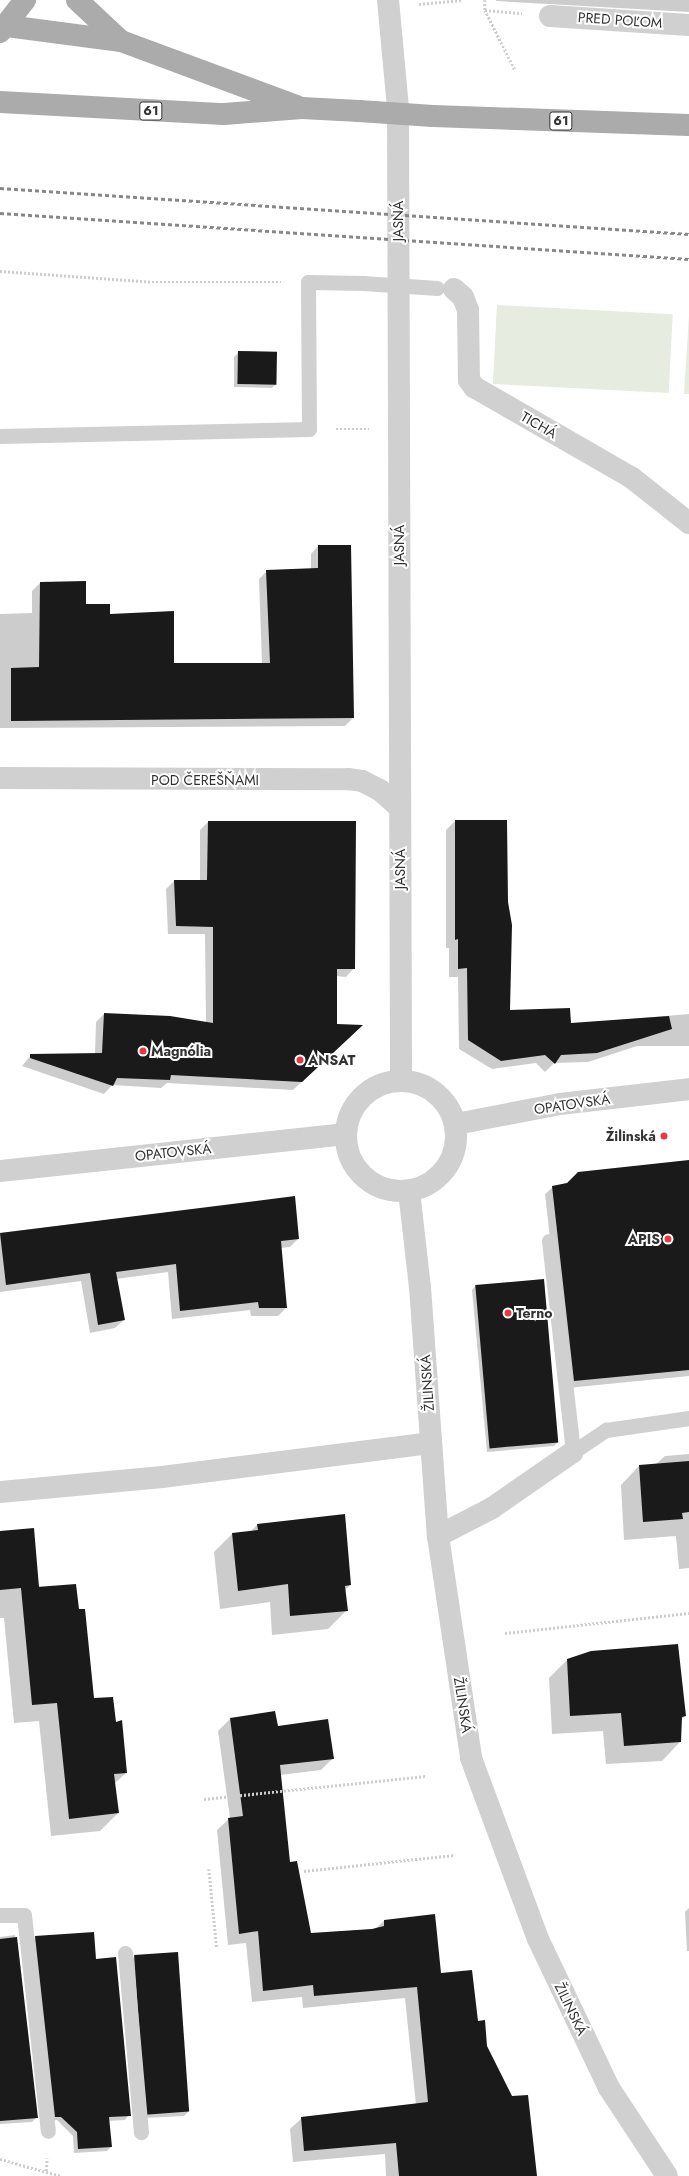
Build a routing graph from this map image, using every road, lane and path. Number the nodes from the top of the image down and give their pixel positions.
1 (25, 0) edge
2 (77, 0) edge
3 (462, 0) edge
4 (484, 0) edge
5 (419, 4) dead end
6 (389, 5) edge
7 (486, 10) junction
8 (550, 16) joint
9 (689, 25) edge
10 (4, 29) edge
11 (121, 41) junction
12 (515, 70) dead end
13 (0, 102) edge
14 (302, 108) junction
15 (689, 125) edge
16 (0, 271) edge
17 (308, 282) junction
18 (445, 289) joint
19 (309, 429) junction
20 (369, 429) dead end
21 (0, 436) edge
22 (689, 523) edge
23 (0, 778) edge
24 (400, 808) junction
25 (401, 1081) junction
26 (689, 1089) edge
27 (456, 1124) junction
28 (346, 1134) junction
29 (0, 1171) edge
30 (409, 1191) junction
31 (549, 1241) dead end
32 (689, 1418) edge
33 (430, 1444) junction
34 (573, 1452) junction
35 (0, 1492) edge
36 (438, 1536) junction
37 (689, 1613) edge
38 (505, 1633) dead end
39 (426, 1776) dead end
40 (204, 1799) dead end
41 (454, 1855) dead end
42 (209, 1869) dead end
43 (304, 1871) dead end
44 (0, 1915) edge
45 (217, 1949) dead end
46 (125, 1953) dead end
47 (48, 2131) dead end
48 (141, 2132) dead end
49 (0, 2159) edge
50 (61, 2176) edge
51 (667, 2176) edge

1 - 10 main road, 61
2 - 11 main road, 61
3 - 5 path
4 - 7 path
6 - 24 street, JASNÁ
7 - 8 path
7 - 12 path
8 - 9 street, PRED POĽOM
10 - 11 main road, 61
11 - 14 main road, 61
13 - 14 main road, 61
14 - 15 main road, 61, bridge
16 - 17 path
17 - 18 lane, bridge
17 - 19 lane
18 - 22 street, TICHÁ
19 - 20 path
19 - 21 lane
23 - 24 street, POD ČEREŠŇAMI
24 - 25 street, JASNÁ
25 - 27 street
25 - 28 street
26 - 27 street, OPATOVSKÁ
27 - 30 street
28 - 29 street, OPATOVSKÁ
28 - 30 street
30 - 33 street, ŽILINSKÁ
31 - 34 lane
32 - 34 lane
33 - 35 street
33 - 36 street, ŽILINSKÁ
34 - 36 street
36 - 51 street, ŽILINSKÁ
37 - 38 path
39 - 40 path
41 - 43 path
42 - 45 path
44 - 47 lane
46 - 48 lane
49 - 50 path

